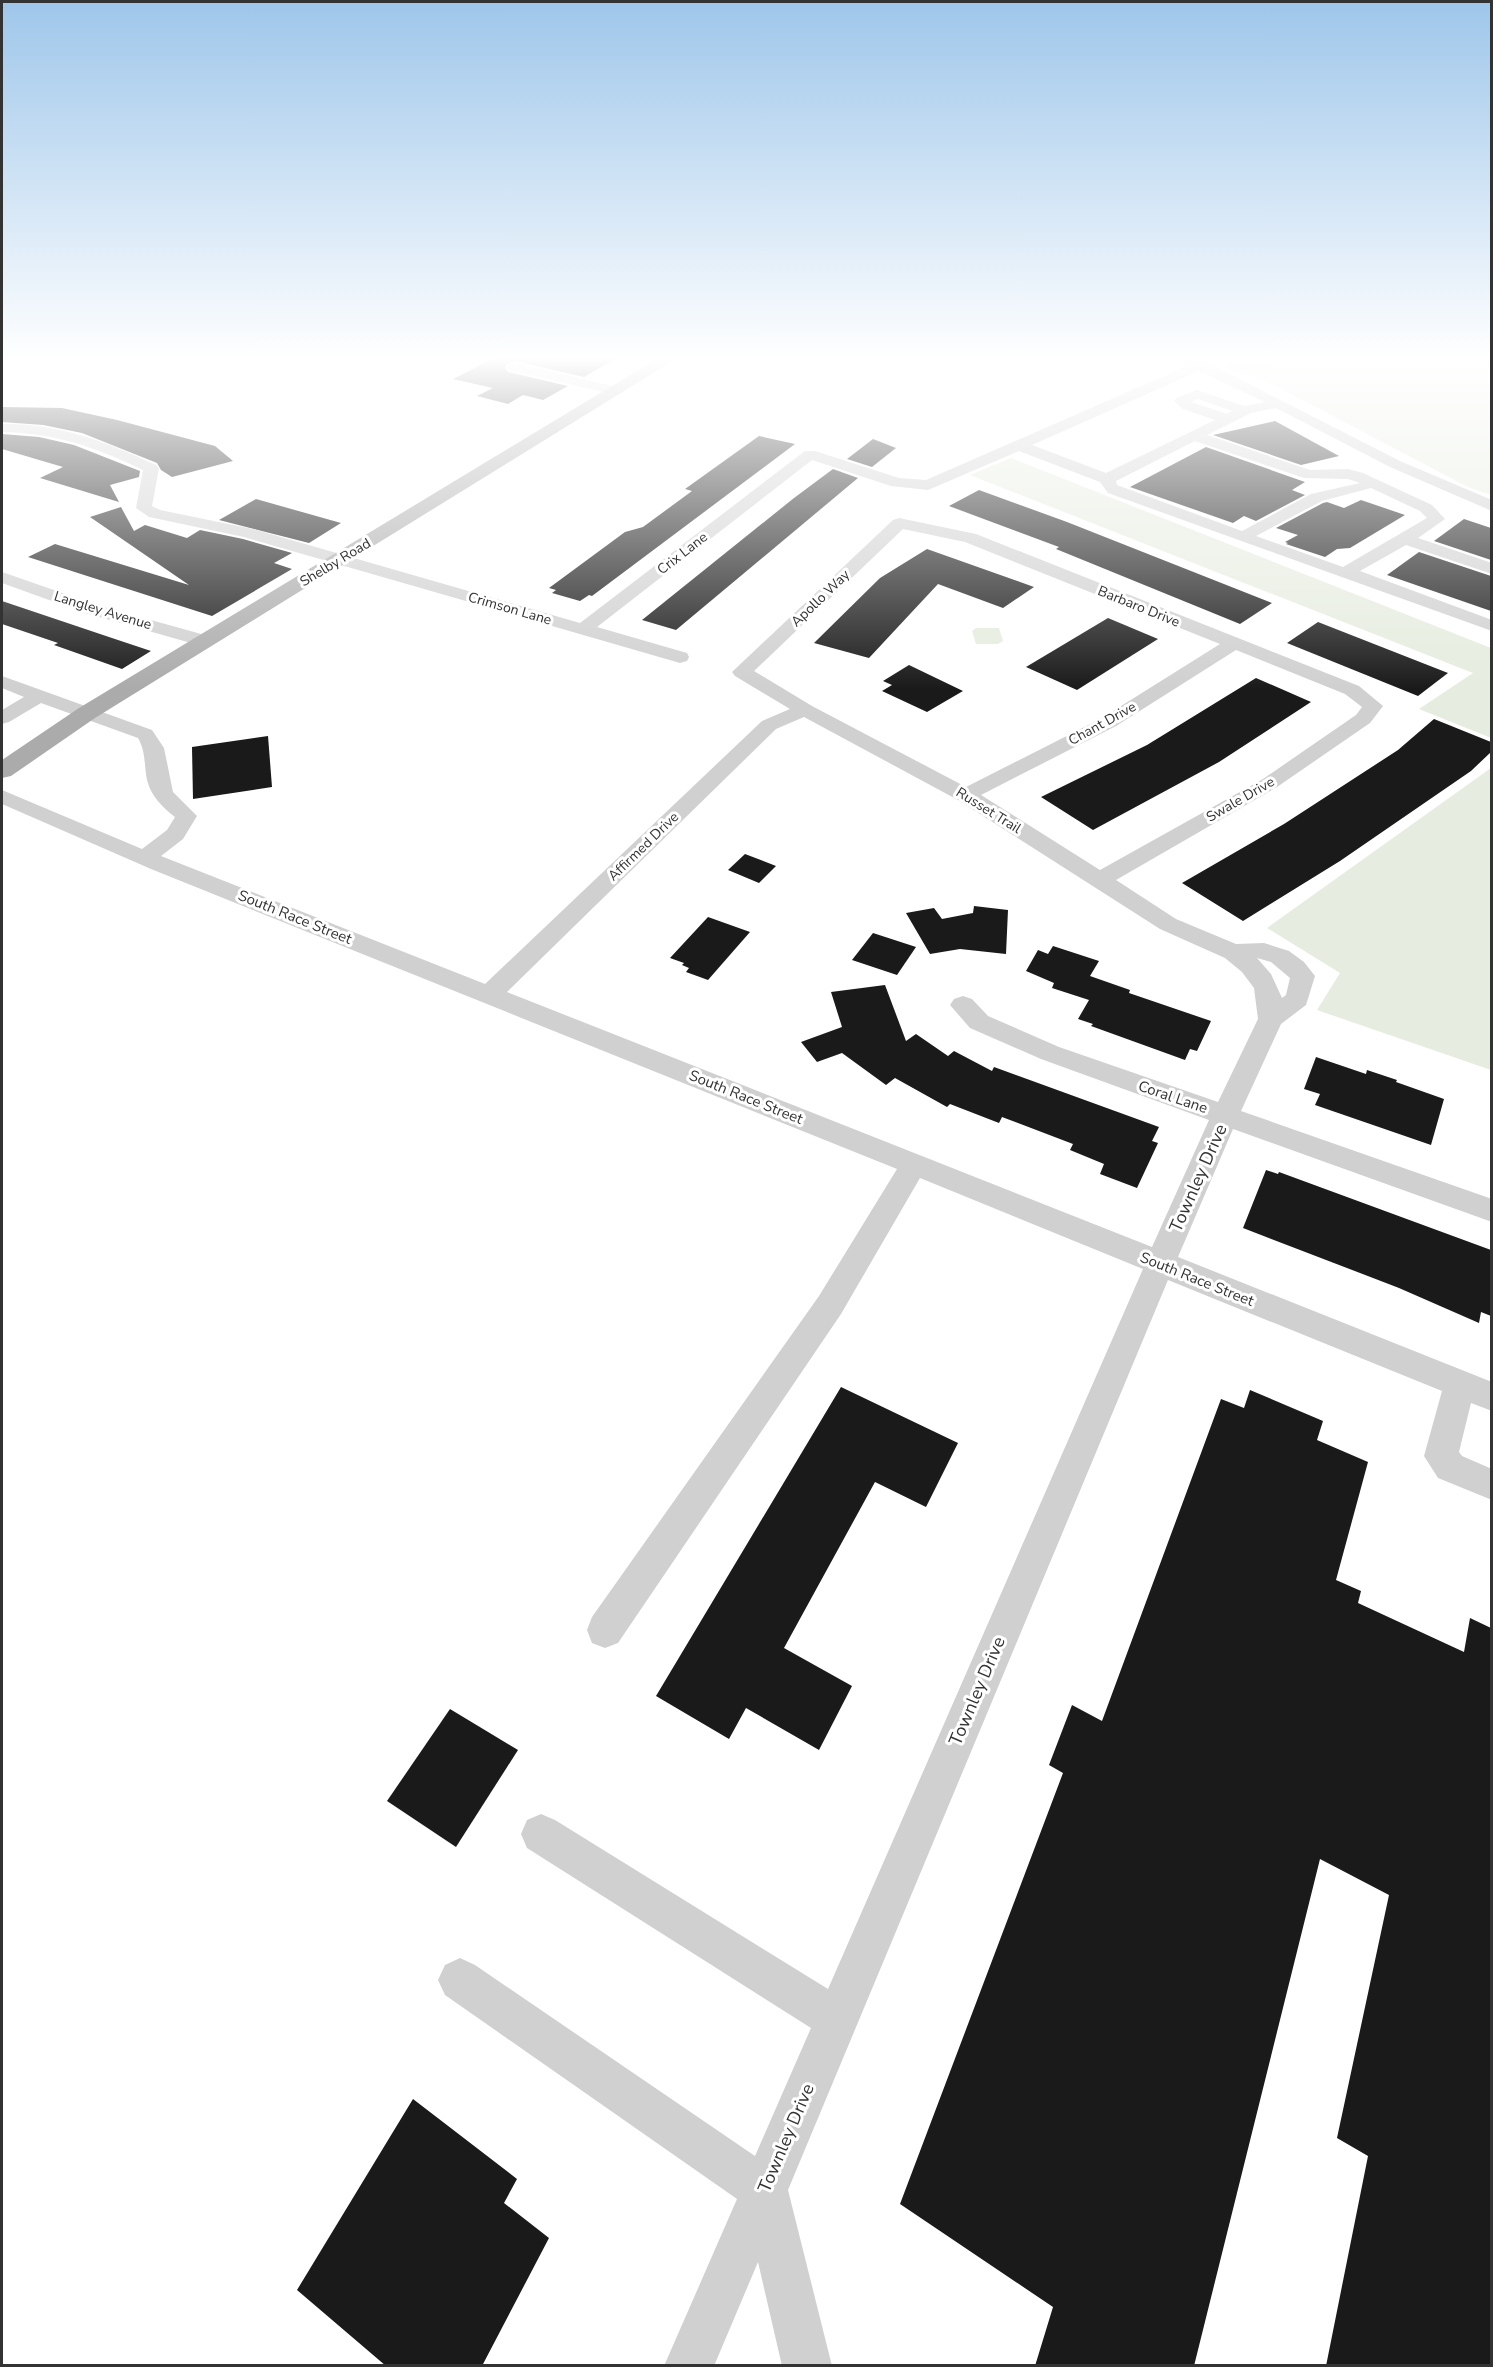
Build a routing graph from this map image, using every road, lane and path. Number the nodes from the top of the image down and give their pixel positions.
1 (150, 467) edge
2 (491, 467) edge
3 (793, 467) edge
4 (850, 467) edge
5 (966, 467) edge
6 (1080, 467) edge
7 (1129, 467) edge
8 (1286, 467) edge
9 (1403, 467) edge
10 (1107, 479) junction
11 (1375, 484) junction
12 (1491, 506) edge
13 (899, 523) joint
14 (1243, 537) junction
15 (1405, 539) junction
16 (340, 559) junction
17 (1491, 569) edge
18 (1346, 572) junction
19 (2, 577) edge
20 (1491, 626) edge
21 (583, 629) junction
22 (205, 641) junction
23 (1233, 644) junction
24 (680, 657) dead end
25 (742, 672) joint
26 (2, 682) edge
27 (39, 696) junction
28 (1374, 706) joint
29 (805, 710) junction
30 (87, 713) junction
31 (2, 718) edge
32 (2, 771) edge
33 (966, 795) junction
34 (2, 796) edge
35 (145, 857) junction
36 (1099, 880) junction
37 (1234, 952) junction
38 (489, 995) junction
39 (963, 1005) dead end
40 (1271, 1019) junction
41 (1225, 1115) junction
42 (914, 1164) junction
43 (1491, 1211) edge
44 (1160, 1264) junction
45 (1460, 1385) junction
46 (1491, 1397) edge
47 (1491, 1485) edge
48 (605, 1630) dead end
49 (541, 1834) dead end
50 (460, 1980) dead end
51 (837, 2019) junction
52 (764, 2190) junction
53 (688, 2366) edge
54 (807, 2366) edge

1 - 16 street, Crimson Lane
2 - 16 main road, Shelby Road
3 - 21 street, Crix Lane
4 - 5 street, Crix Lane
6 - 10 street
7 - 10 street
8 - 11 street
9 - 12 street
10 - 14 street
11 - 14 street
11 - 15 street
13 - 23 street, Barbaro Drive
13 - 25 street, Apollo Way
14 - 18 street
15 - 17 street
15 - 18 street
16 - 21 street, Crimson Lane
16 - 22 main road, Shelby Road
18 - 20 street
19 - 22 street, Langley Avenue
21 - 24 street, Crimson Lane
22 - 30 main road, Shelby Road
23 - 28 street, Barbaro Drive
23 - 33 street, Chant Drive
25 - 29 street, Russet Trail
26 - 27 street
27 - 30 street
27 - 31 street
28 - 36 street, Swale Drive
29 - 33 street, Russet Trail
29 - 38 street, Affirmed Drive
30 - 32 main road, Shelby Road
30 - 35 street
33 - 36 street, Russet Trail
34 - 35 street, South Race Street
35 - 38 street, South Race Street
36 - 37 street, Russet Trail
37 - 40 street
37 - 40 street, Townley Drive
38 - 42 street, South Race Street
39 - 41 street, Coral Lane
40 - 41 street, Townley Drive
41 - 43 street, Coral Lane
41 - 44 street, Townley Drive
42 - 44 street, South Race Street
42 - 48 street
44 - 45 street, South Race Street
44 - 51 street, Townley Drive
45 - 46 street, South Race Street
45 - 47 street
49 - 51 street
50 - 52 street
51 - 52 street, Townley Drive
52 - 53 street, Townley Drive
52 - 54 street

